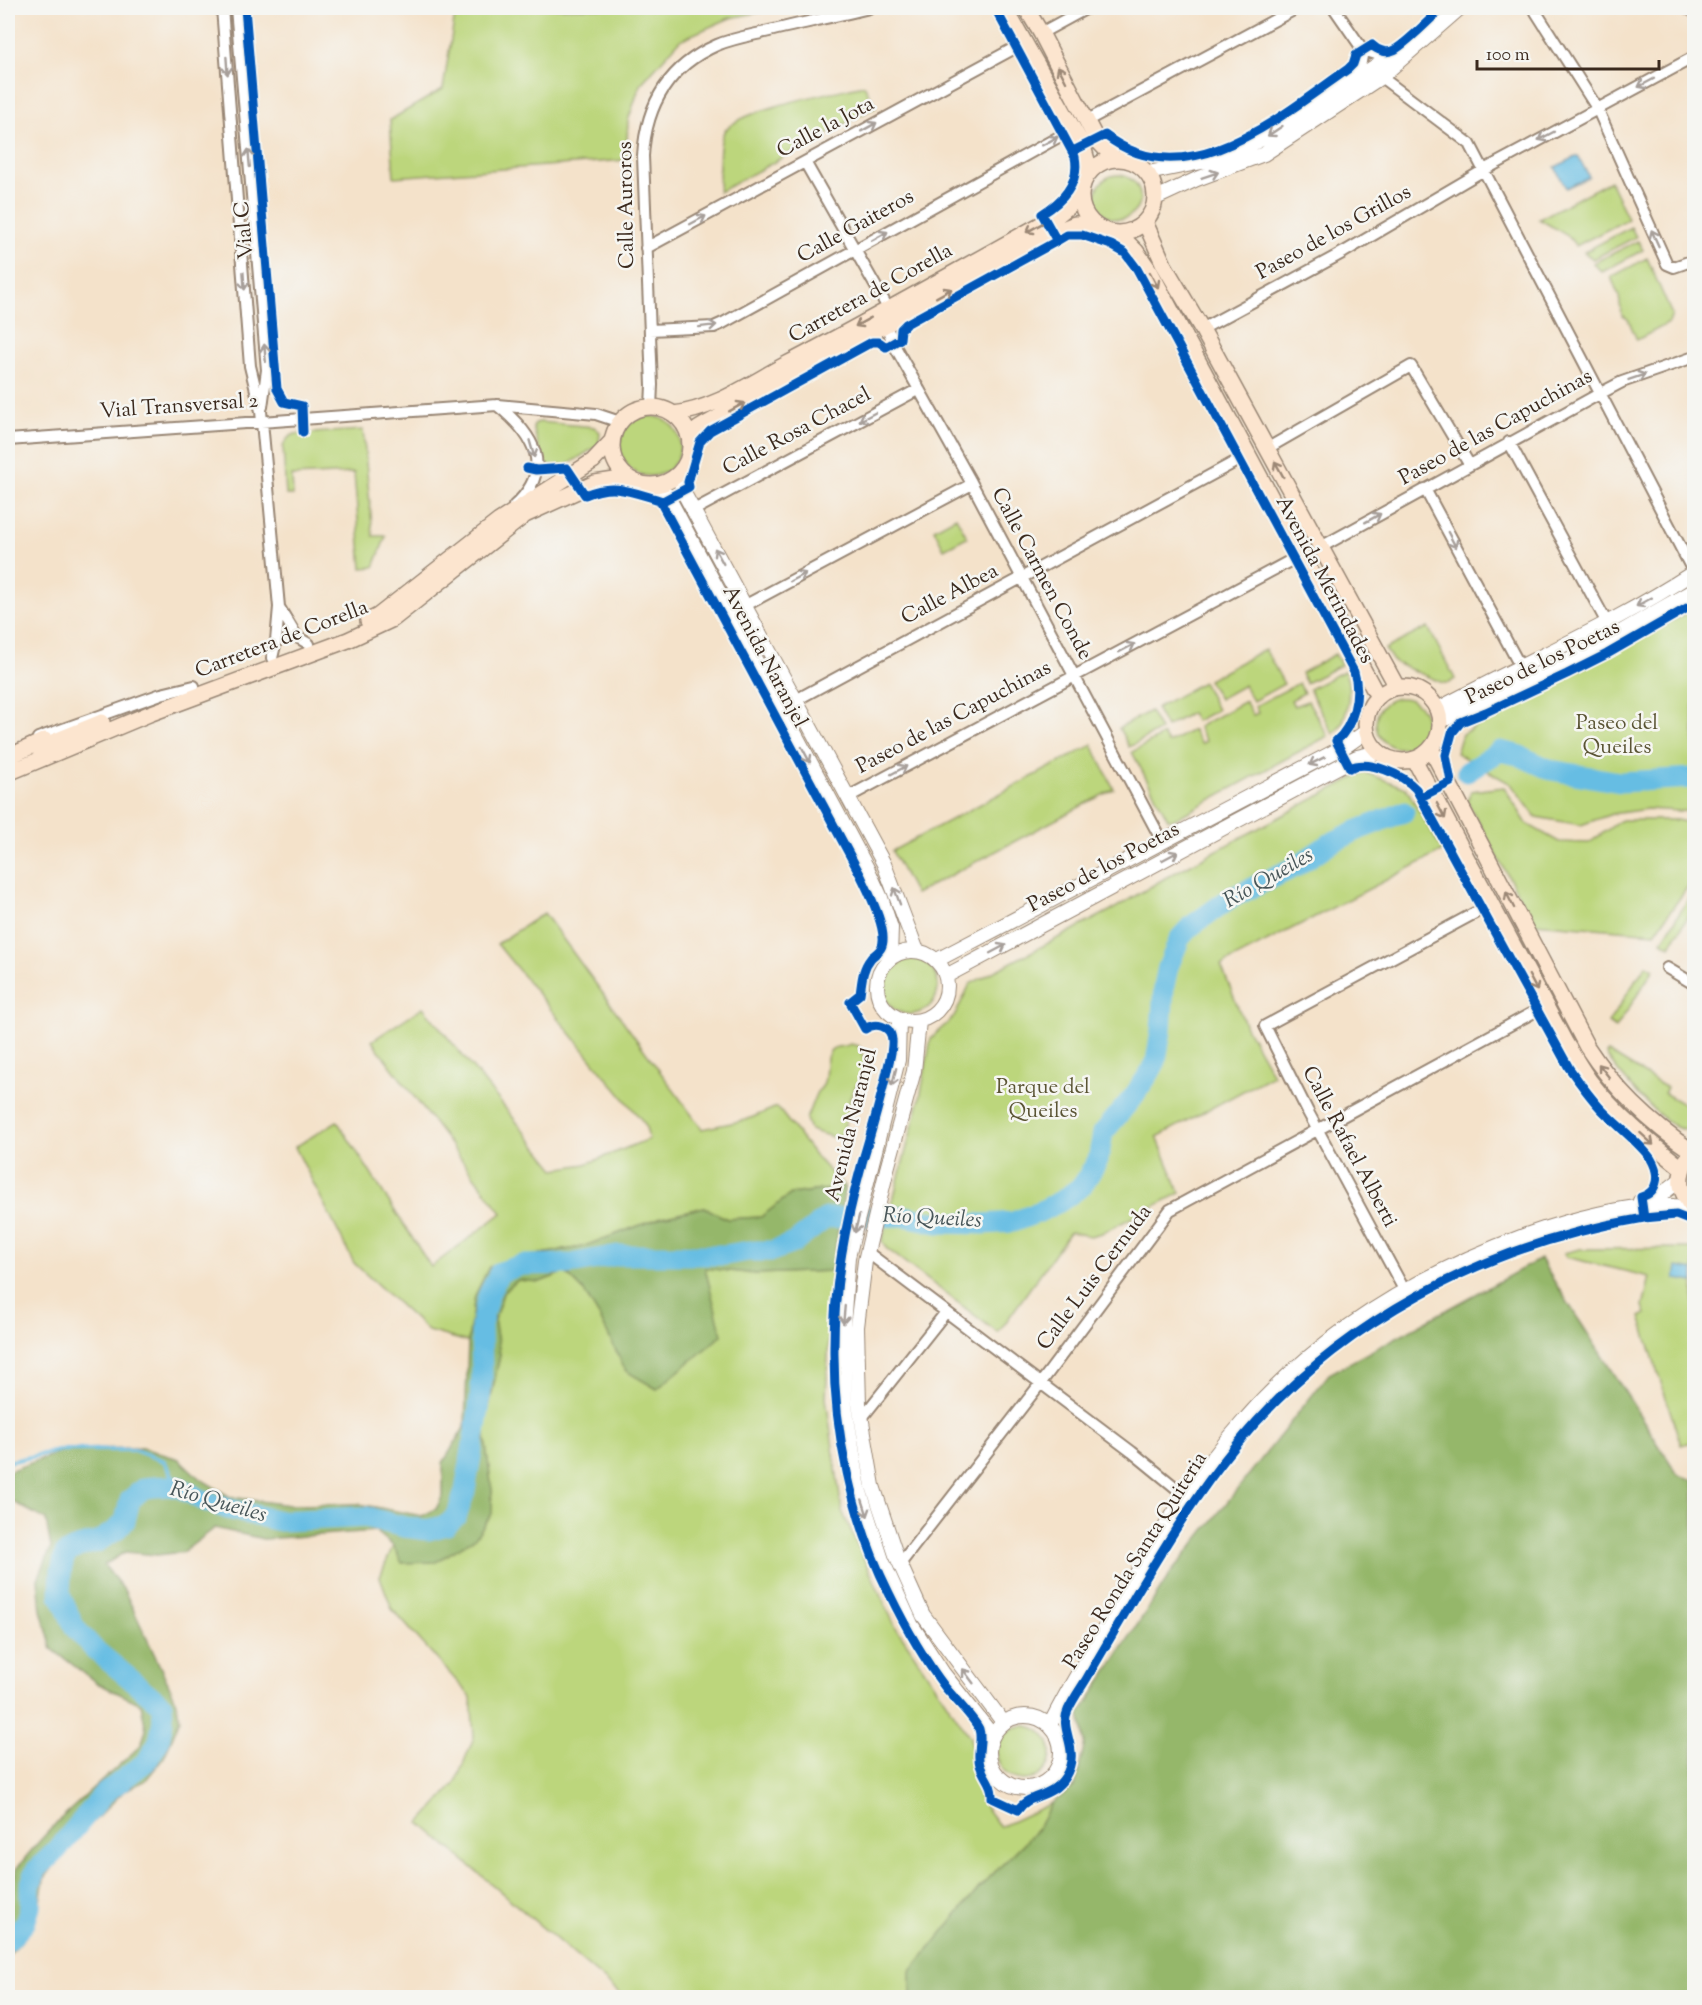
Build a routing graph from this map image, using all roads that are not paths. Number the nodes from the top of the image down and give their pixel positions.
1 (222, 8) edge
2 (236, 8) edge
3 (869, 8) edge
4 (1005, 8) edge
5 (1026, 8) edge
6 (1087, 8) edge
7 (1297, 8) edge
8 (1334, 8) edge
9 (1451, 8) edge
10 (1460, 8) edge
11 (1689, 8) edge
12 (1695, 11) edge
13 (1536, 12) dead end
14 (1041, 33) junction
15 (1024, 43) junction
16 (1363, 50) junction
17 (1695, 57) edge
18 (1389, 58) junction
19 (1381, 76) junction
20 (1348, 83) junction
21 (1597, 108) junction
22 (1080, 125) junction
23 (1115, 159) junction
24 (805, 162) junction
25 (1484, 170) junction
26 (1090, 171) junction
27 (1148, 173) junction
28 (1081, 194) junction
29 (1156, 198) junction
30 (1145, 222) junction
31 (1092, 224) junction
32 (1119, 234) junction
33 (646, 248) junction
34 (854, 249) junction
35 (1695, 260) edge
36 (888, 308) junction
37 (886, 325) junction
38 (1202, 328) junction
39 (650, 330) junction
40 (1695, 357) edge
41 (919, 389) junction
42 (1601, 393) junction
43 (497, 405) junction
44 (651, 407) junction
45 (673, 414) junction
46 (262, 416) junction
47 (620, 422) junction
48 (8, 440) edge
49 (690, 440) junction
50 (612, 442) junction
51 (1509, 442) junction
52 (1268, 448) junction
53 (1248, 455) junction
54 (1469, 464) junction
55 (678, 475) junction
56 (628, 478) junction
57 (972, 484) junction
58 (655, 486) junction
59 (1425, 489) junction
60 (694, 510) junction
61 (499, 521) junction
62 (1321, 547) junction
63 (1302, 555) junction
64 (1694, 572) edge
65 (1022, 578) junction
66 (1695, 590) edge
67 (746, 605) junction
68 (279, 606) junction
69 (1607, 623) junction
70 (309, 644) junction
71 (272, 658) junction
72 (1520, 666) junction
73 (1074, 677) junction
74 (194, 686) junction
75 (1397, 687) junction
76 (1378, 697) junction
77 (796, 700) junction
78 (1439, 715) junction
79 (76, 724) junction
80 (1366, 730) junction
81 (8, 749) edge
82 (1431, 749) junction
83 (1379, 752) junction
84 (8, 757) edge
85 (1414, 759) junction
86 (8, 762) edge
87 (8, 772) edge
88 (848, 797) junction
89 (1162, 841) junction
90 (1475, 913) dead end
91 (917, 951) junction
92 (890, 957) junction
93 (937, 960) junction
94 (1667, 968) dead end
95 (946, 976) junction
96 (1695, 984) edge
97 (1545, 1006) junction
98 (899, 1019) junction
99 (919, 1021) junction
100 (1317, 1129) junction
101 (1694, 1152) edge
102 (1681, 1174) junction
103 (1695, 1211) edge
104 (867, 1252) junction
105 (1401, 1284) junction
106 (946, 1312) junction
107 (1040, 1384) junction
108 (861, 1419) junction
109 (1181, 1492) junction
110 (900, 1564) junction
111 (1003, 1722) junction
112 (1046, 1723) junction
113 (992, 1736) junction

1 -> 46 street, Vial C
46 -> 2 street, Vial C
3 - 33 street, Calle Auroros
4 - 15 main road
5 - 14 main road
6 - 14 street
7 - 22 street, Calle Gaiteros
8 - 16 street
9 - 18 street
10 - 19 street
11 - 12 street
13 - 21 street
22 -> 14 main road
15 - 22 main road
24 -> 15 street, Calle la Jota
16 - 18 street
16 - 20 street
17 -> 21 street, Paseo de los Grillos
18 - 20 street
19 - 25 street
29 -> 19 street
20 -> 27 street
21 -> 25 street, Paseo de los Grillos
35 -> 21 street
22 - 23 main road
22 - 26 main road
34 -> 22 street, Calle Gaiteros
23 - 26 main road
23 - 27 main road
33 -> 24 street, Calle la Jota
24 - 34 street
25 - 38 street, Paseo de los Grillos
25 - 42 street
26 - 28 main road
27 - 29 main road
28 - 31 main road
28 -> 36 main road, Carretera de Corella
29 - 30 main road
30 - 32 main road
30 - 38 main road, Avenida Merindades
31 - 32 main road
37 -> 31 main road, Carretera de Corella
32 -> 53 main road, Avenida Merindades
33 - 39 street, Calle Auroros
34 - 36 street
39 -> 34 street, Calle Gaiteros
36 -> 45 main road, Carretera de Corella
37 - 41 street, Calle Carmen Conde
49 -> 37 main road, Carretera de Corella
38 - 52 main road, Avenida Merindades
39 - 44 street, Calle Auroros
42 -> 40 street, Paseo de las Capuchinas
41 - 57 street, Calle Carmen Conde
41 -> 60 street, Calle Rosa Chacel
42 - 51 street, Paseo de las Capuchinas
42 - 64 street
43 - 46 street, Vial Transversal 2
43 - 47 street, Vial Transversal 2
43 -> 61 street
44 - 45 main road
44 - 47 main road
45 - 49 main road
46 - 48 street, Vial Transversal 2
46 - 68 street, Vial C
47 - 50 main road
49 - 55 main road
50 - 56 main road
50 - 61 main road, Carretera de Corella
51 - 54 street, Paseo de las Capuchinas
51 - 69 street
52 - 54 street
62 -> 52 main road, Avenida Merindades
53 - 63 main road, Avenida Merindades
53 - 65 street, Calle Albea
54 - 59 street, Paseo de las Capuchinas
55 - 58 main road
55 - 60 street, Avenida Naranjel
56 - 58 main road
56 - 87 main road, Carretera de Corella
57 - 65 street, Calle Carmen Conde
67 -> 57 street
58 -> 92 street, Avenida Naranjel
62 -> 59 street, Paseo de las Capuchinas
59 -> 72 street
67 -> 60 street, Avenida Naranjel
61 - 70 main road, Carretera de Corella
62 - 75 main road, Avenida Merindades
73 -> 63 street, Paseo de las Capuchinas
63 - 76 main road, Avenida Merindades
64 -> 69 street, Paseo de los Poetas
65 - 73 street, Calle Carmen Conde
65 - 77 street, Calle Albea
66 - 78 street, Paseo de los Poetas
67 - 77 street, Avenida Naranjel
68 - 70 street
68 - 71 street, Vial C
69 - 72 street, Paseo de los Poetas
70 - 71 main road, Carretera de Corella
71 - 74 main road, Carretera de Corella
72 - 78 street, Paseo de los Poetas
88 -> 73 street, Paseo de las Capuchinas
73 - 89 street, Calle Carmen Conde
74 - 79 street, Carretera de Corella
74 - 86 main road, Carretera de Corella
75 - 76 main road
75 - 78 main road
76 - 80 main road
77 - 88 street, Avenida Naranjel
78 - 82 main road
79 - 81 street, Carretera de Corella
79 - 84 main road
80 - 83 main road
80 -> 89 street, Paseo de los Poetas
82 - 85 main road
101 -> 82 main road
83 - 85 main road
95 -> 83 street, Paseo de los Poetas
85 -> 97 main road
91 -> 88 street, Avenida Naranjel
89 - 93 street, Paseo de los Poetas
90 - 100 street, Calle Rafael Alberti
91 - 92 street
91 - 93 street
92 - 98 street
93 - 95 street
94 - 96 street
95 - 99 street
97 - 100 street, Calle Luis Cernuda
97 -> 102 main road
98 - 99 street
98 -> 113 street, Avenida Naranjel
99 - 104 street
100 - 105 street, Calle Rafael Alberti
100 - 107 street, Calle Luis Cernuda
101 - 102 main road
102 - 103 main road
102 - 105 street, Paseo Ronda Santa Quiteria
103 - 112 street, Paseo Ronda Santa Quiteria
104 - 106 street
104 - 108 street
105 - 109 street, Paseo Ronda Santa Quiteria
106 - 107 street
106 - 108 street
107 - 109 street
107 - 110 street, Calle Luis Cernuda
108 - 110 street
109 - 112 street, Paseo Ronda Santa Quiteria
111 -> 110 street
111 - 112 street
111 - 113 street
112 - 113 street

